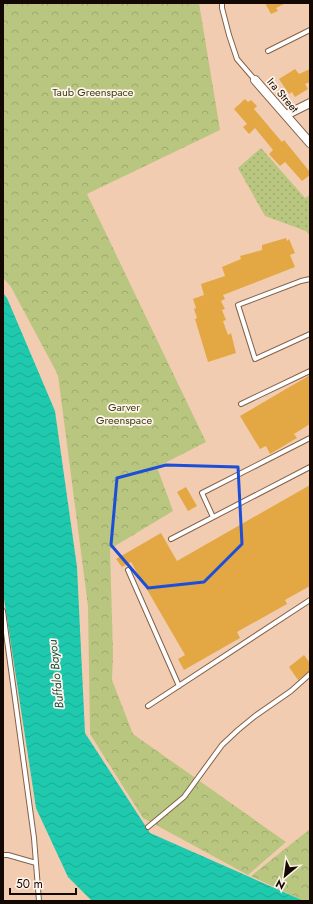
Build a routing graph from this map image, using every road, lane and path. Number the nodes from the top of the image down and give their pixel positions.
1 (222, 3) edge
2 (310, 30) edge
3 (268, 51) dead end
4 (255, 80) joint
5 (310, 103) edge
6 (286, 115) junction
7 (310, 143) edge
8 (310, 279) edge
9 (310, 334) edge
10 (310, 371) edge
11 (241, 404) dead end
12 (310, 438) edge
13 (310, 467) edge
14 (213, 517) junction
15 (171, 539) dead end
16 (128, 570) dead end
17 (310, 600) edge
18 (3, 611) edge
19 (310, 674) edge
20 (178, 686) junction
21 (148, 706) dead end
22 (148, 827) dead end
23 (3, 855) edge
24 (36, 863) junction
25 (39, 901) edge

1 - 4 lane
2 - 3 lane
4 - 6 street, Ira Street
5 - 6 street
6 - 7 street, Ira Street
8 - 9 lane
10 - 11 lane
12 - 14 lane
13 - 14 lane
14 - 15 lane
16 - 20 lane
17 - 20 lane
18 - 24 lane
19 - 22 lane
20 - 21 lane
23 - 24 lane
24 - 25 lane

